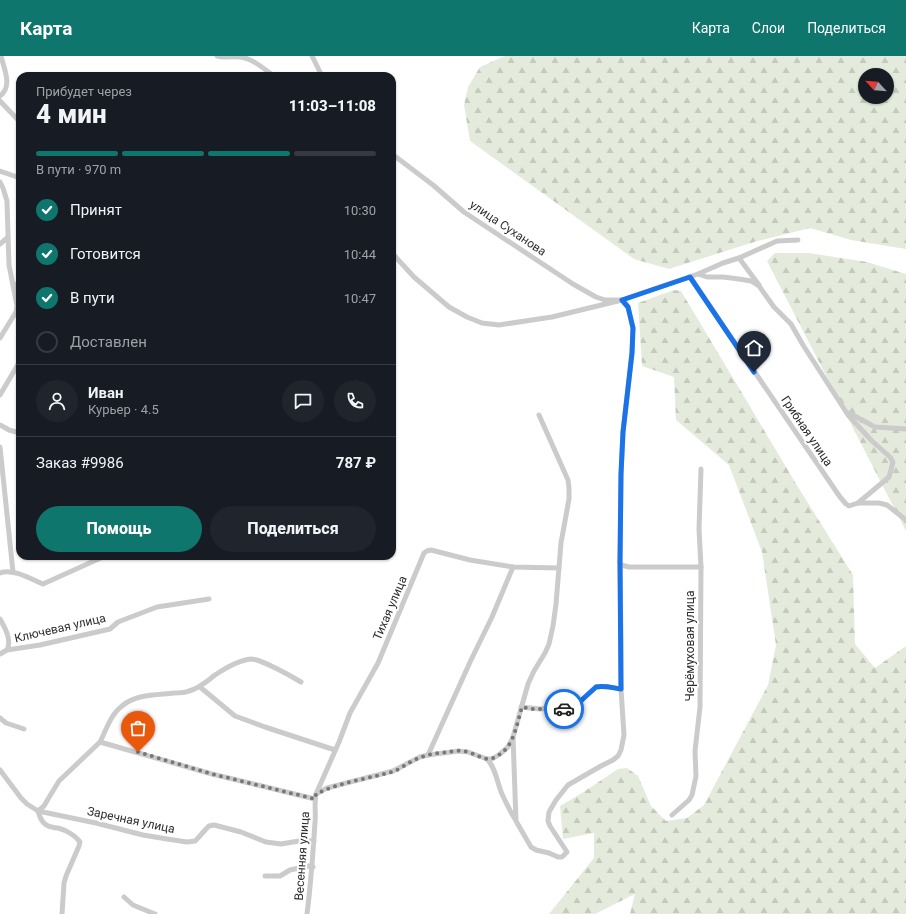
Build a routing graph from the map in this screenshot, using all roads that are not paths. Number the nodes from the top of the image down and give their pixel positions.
1 (1, 56) edge
2 (217, 56) edge
3 (312, 56) edge
4 (268, 72) edge
5 (320, 72) edge
6 (0, 96) edge
7 (0, 101) edge
8 (16, 118) edge
9 (396, 157) edge
10 (0, 171) edge
11 (16, 177) edge
12 (0, 182) edge
13 (8, 238) junction
14 (798, 240) dead end
15 (0, 244) edge
16 (396, 257) edge
17 (739, 258) junction
18 (698, 274) junction
19 (690, 277) junction
20 (13, 281) junction
21 (16, 286) edge
22 (760, 286) junction
23 (16, 300) edge
24 (622, 300) junction
25 (16, 312) edge
26 (10, 321) junction
27 (0, 331) edge
28 (0, 338) edge
29 (16, 368) edge
30 (0, 395) edge
31 (846, 412) junction
32 (539, 415) dead end
33 (0, 425) edge
34 (906, 429) edge
35 (16, 432) edge
36 (0, 447) edge
37 (701, 469) dead end
38 (858, 503) junction
39 (906, 520) edge
40 (92, 560) edge
41 (620, 562) junction
42 (513, 567) junction
43 (701, 567) junction
44 (559, 568) junction
45 (13, 572) junction
46 (0, 573) edge
47 (209, 599) dead end
48 (0, 619) edge
49 (7, 650) junction
50 (0, 654) edge
51 (301, 682) dead end
52 (200, 687) junction
53 (621, 689) junction
54 (522, 707) junction
55 (0, 718) edge
56 (24, 729) dead end
57 (513, 737) junction
58 (100, 742) junction
59 (335, 750) junction
60 (428, 755) junction
61 (487, 759) junction
62 (0, 770) edge
63 (316, 796) junction
64 (38, 811) junction
65 (672, 815) dead end
66 (516, 821) junction
67 (314, 841) junction
68 (313, 866) junction
69 (265, 876) dead end
70 (124, 896) dead end
71 (62, 914) edge
72 (155, 914) edge
73 (307, 914) edge

1 - 6 street
2 - 4 street
3 - 5 street
7 - 8 street
9 - 24 street, улица Суханова
10 - 11 street
12 - 13 street
13 - 15 street
13 - 20 street
14 - 17 street
16 - 24 street
17 - 18 street
17 - 22 street
18 - 19 street
18 - 22 street
19 - 24 street
19 - 38 street, Грибная улица
20 - 21 street
20 - 23 street
22 - 31 street
24 - 41 street
25 - 26 street
26 - 27 street
26 - 28 street
29 - 30 street
31 - 34 street
31 - 38 street
32 - 44 street
33 - 35 street
36 - 45 street
37 - 43 street, Черёмуховая улица
38 - 39 street
40 - 45 street
41 - 43 street
41 - 53 street
42 - 44 street, Тихая улица
42 - 59 street, Тихая улица
42 - 60 street
43 - 65 street, Черёмуховая улица
44 - 54 street
45 - 46 street
47 - 49 street, Ключевая улица
48 - 49 street, Ключевая улица
49 - 50 street, Ключевая улица
51 - 52 street
52 - 58 street
52 - 59 street
53 - 54 street
53 - 66 street
54 - 57 street
55 - 56 street
57 - 61 street
57 - 66 street
58 - 63 street
58 - 64 street
59 - 63 street, Тихая улица
60 - 61 street
60 - 63 street
61 - 66 street
62 - 64 street, Заречная улица
63 - 67 street, Весенняя улица
64 - 67 street, Заречная улица
64 - 71 street
67 - 68 street, Весенняя улица
68 - 69 street
68 - 73 street, Весенняя улица
70 - 72 street

